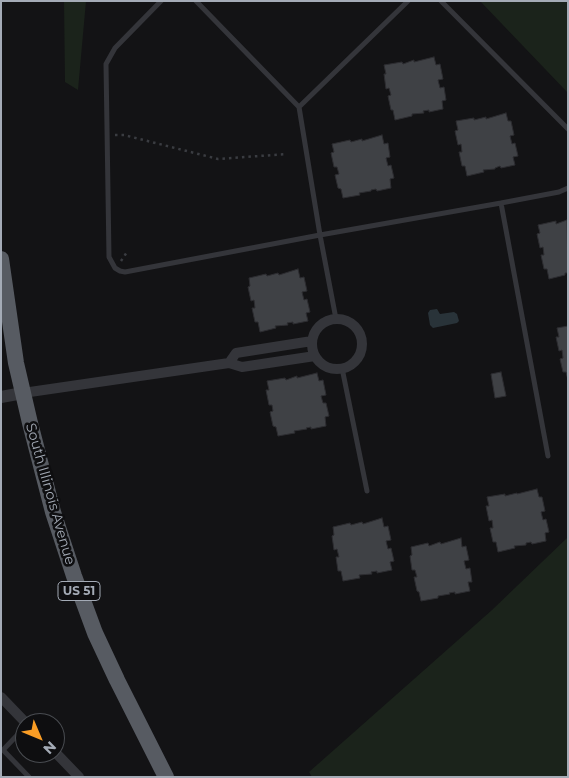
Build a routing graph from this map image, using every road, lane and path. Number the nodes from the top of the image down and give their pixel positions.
1 (161, 1) edge
2 (196, 1) edge
3 (408, 1) edge
4 (441, 1) edge
5 (299, 108) junction
6 (568, 129) edge
7 (124, 135) dead end
8 (287, 154) dead end
9 (568, 188) edge
10 (501, 204) junction
11 (320, 234) junction
12 (1, 258) edge
13 (336, 319) junction
14 (312, 341) junction
15 (261, 349) junction
16 (315, 356) junction
17 (229, 363) junction
18 (263, 364) junction
19 (342, 368) junction
20 (23, 393) junction
21 (1, 397) edge
22 (548, 456) dead end
23 (367, 491) dead end
24 (1, 697) edge
25 (16, 713) edge
26 (15, 737) edge
27 (15, 762) edge
28 (65, 762) edge
29 (16, 763) edge
30 (29, 777) edge
31 (79, 777) edge
32 (166, 777) edge

1 - 11 lane
2 - 5 lane
3 - 5 lane
4 - 6 lane
5 - 11 lane
7 - 8 path
9 - 10 lane
10 - 11 lane
10 - 22 lane
11 - 13 lane
12 - 20 highway, US 51
13 - 14 street
13 - 19 street
14 - 15 street
14 - 16 street
15 - 17 street
15 - 18 lane
16 - 18 street
16 - 19 street
17 - 18 street
17 - 20 street
19 - 23 lane
20 - 21 street
20 - 32 highway, South Illinois Avenue / US 51
24 - 25 street
26 - 27 lane
28 - 31 street
29 - 30 lane

